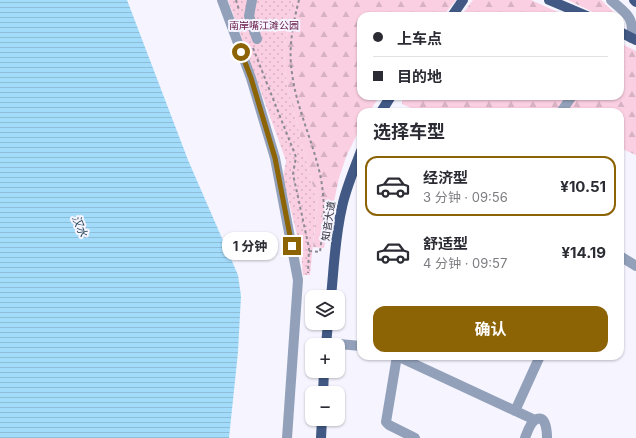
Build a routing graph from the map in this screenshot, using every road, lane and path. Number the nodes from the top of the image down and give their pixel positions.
1 (222, 0) edge
2 (252, 0) edge
3 (299, 0) edge
4 (463, 0) edge
5 (549, 0) edge
6 (611, 0) edge
7 (455, 12) edge
8 (578, 12) edge
9 (624, 12) edge
10 (624, 12) edge
11 (624, 34) edge
12 (257, 39) dead end
13 (634, 39) edge
14 (357, 161) edge
15 (324, 218) junction
16 (339, 221) junction
17 (309, 251) dead end
18 (624, 258) edge
19 (636, 266) edge
20 (332, 290) edge
21 (345, 345) edge
22 (357, 346) edge
23 (396, 360) edge
24 (406, 360) edge
25 (538, 360) edge
26 (515, 411) junction
27 (535, 420) junction
28 (322, 426) edge
29 (287, 438) edge
30 (321, 438) edge
31 (415, 438) edge
32 (525, 438) edge
33 (547, 438) edge

1 - 29 street
2 - 12 street
3 - 15 path
4 - 7 main road
5 - 8 main road
6 - 9 street
10 - 13 street
11 - 13 main road
14 - 16 main road, 知音大道
15 - 16 path
15 - 17 path
16 - 20 main road, 知音大道
18 - 19 street
21 - 22 street
23 - 31 street
24 - 26 street
25 - 26 street
26 - 27 street
27 - 32 street
27 - 33 street
28 - 30 main road

